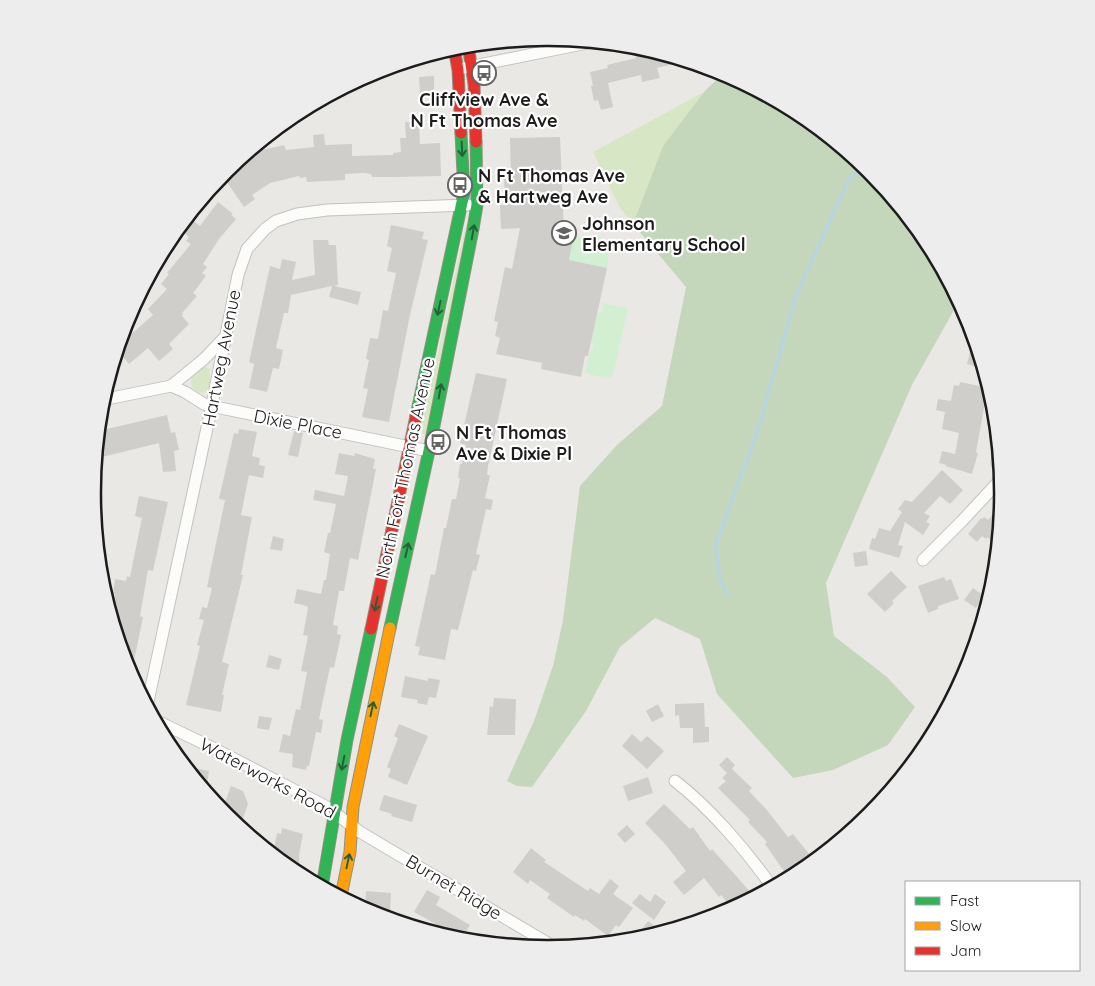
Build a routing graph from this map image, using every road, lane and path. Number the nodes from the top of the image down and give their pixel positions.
1 (569, 47) edge
2 (470, 53) edge
3 (455, 56) edge
4 (472, 67) junction
5 (458, 70) junction
6 (462, 205) junction
7 (477, 205) junction
8 (226, 337) junction
9 (171, 386) junction
10 (111, 398) edge
11 (211, 406) junction
12 (410, 447) junction
13 (429, 451) junction
14 (994, 487) edge
15 (923, 560) dead end
16 (149, 695) edge
17 (167, 726) edge
18 (675, 781) dead end
19 (334, 812) junction
20 (352, 826) junction
21 (324, 880) edge
22 (768, 882) edge
23 (342, 890) edge
24 (542, 940) edge

1 - 4 street
2 - 4 street, North Fort Thomas Avenue
3 - 5 street, North Fort Thomas Avenue
4 - 5 street
4 - 7 street, North Fort Thomas Avenue
5 -> 6 street, North Fort Thomas Avenue
6 - 7 street, Hartweg Avenue
6 - 8 street, Hartweg Avenue
6 -> 12 street, North Fort Thomas Avenue
13 -> 7 street, North Fort Thomas Avenue
8 - 9 street
8 - 11 street, Hartweg Avenue
9 - 10 street
9 - 11 street, Dixie Place
11 - 12 street, Dixie Place
11 - 16 street, Hartweg Avenue
12 - 13 street, Dixie Place
12 -> 19 street, North Fort Thomas Avenue
20 -> 13 street, North Fort Thomas Avenue
14 - 15 street
17 - 19 street, Waterworks Road
18 - 22 street
19 - 20 street, Waterworks Road
19 - 21 street, North Fort Thomas Avenue
23 -> 20 street, North Fort Thomas Avenue
20 - 24 street, Burnet Ridge

